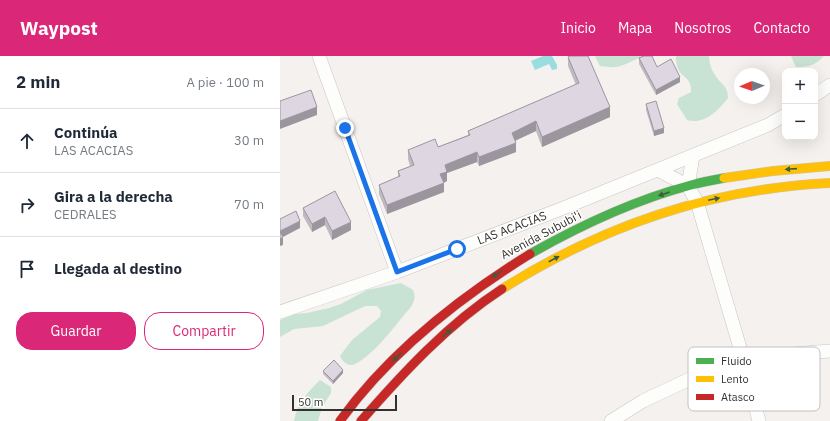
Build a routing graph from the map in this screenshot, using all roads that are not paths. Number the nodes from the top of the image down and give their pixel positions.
1 (319, 56) edge
2 (830, 85) edge
3 (818, 93) edge
4 (782, 117) edge
5 (693, 156) junction
6 (830, 166) edge
7 (658, 170) junction
8 (830, 183) edge
9 (688, 186) junction
10 (697, 202) junction
11 (397, 272) junction
12 (280, 312) edge
13 (740, 347) edge
14 (830, 352) edge
15 (820, 353) edge
16 (688, 380) edge
17 (756, 411) edge
18 (340, 421) edge
19 (361, 421) edge
20 (611, 421) edge
21 (759, 421) edge

1 - 11 street
2 - 3 street
4 - 5 street, LAS ACACIAS
5 - 7 street, LAS ACACIAS
5 - 9 street
6 -> 9 street, Avenida Sububi'i
7 - 9 street
7 - 11 street, LAS ACACIAS
10 -> 8 street
9 - 10 street
9 -> 18 street, Avenida Sububi'i
10 - 13 street
19 -> 10 street
11 - 12 street, LAS ACACIAS
14 - 15 street
16 - 20 street
17 - 21 street

